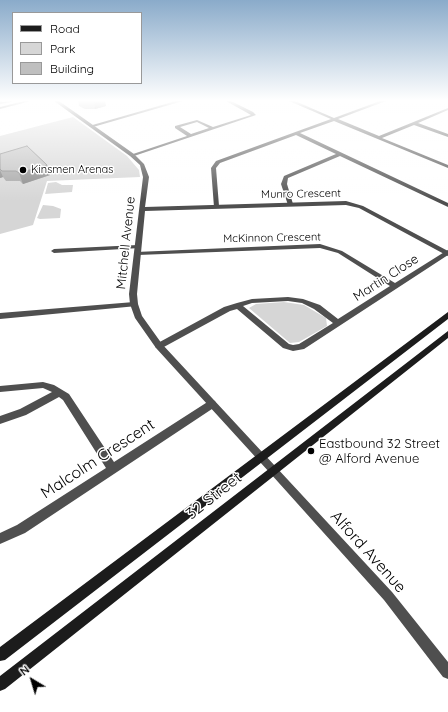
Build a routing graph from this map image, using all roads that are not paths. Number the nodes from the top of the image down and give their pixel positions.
1 (103, 134) edge
2 (187, 134) edge
3 (196, 134) edge
4 (293, 134) edge
5 (299, 134) edge
6 (369, 134) edge
7 (387, 134) edge
8 (190, 136) junction
9 (378, 138) junction
10 (340, 154) junction
11 (132, 155) junction
12 (448, 167) edge
13 (290, 204) junction
14 (448, 205) edge
15 (216, 206) junction
16 (143, 209) junction
17 (138, 250) junction
18 (54, 251) dead end
19 (447, 253) edge
20 (395, 286) junction
21 (134, 304) junction
22 (237, 305) junction
23 (448, 315) edge
24 (0, 316) edge
25 (338, 324) junction
26 (448, 334) edge
27 (159, 346) junction
28 (0, 389) edge
29 (60, 392) junction
30 (212, 404) junction
31 (0, 420) edge
32 (261, 457) junction
33 (113, 469) junction
34 (273, 470) junction
35 (0, 539) edge
36 (0, 655) edge
37 (448, 672) edge
38 (0, 684) edge

1 - 11 street, Mitchell Avenue
2 - 8 street
3 - 8 street
4 - 15 street
5 - 10 street
6 - 9 street
7 - 9 street
8 - 11 street
9 - 12 street
10 - 13 street
10 - 14 street
11 - 16 street, Mitchell Avenue
13 - 15 street, Munro Crescent
13 - 19 street, Munro Crescent
15 - 16 street, Munro Crescent
16 - 17 street, Mitchell Avenue
17 - 18 street, McKinnon Crescent
17 - 20 street, McKinnon Crescent
17 - 21 street, Mitchell Avenue
19 - 20 street, Martin Close
20 - 25 street, Martin Close
21 - 24 street
21 - 27 street, Mitchell Avenue
22 - 25 street
22 - 25 street, Martin Close
22 - 27 street
23 - 32 main road, 32 Street
26 - 34 main road, 32 Street
27 - 30 street, Mitchell Avenue
28 - 29 street
29 - 31 street
29 - 33 street
30 - 32 street, Mitchell Avenue
30 - 33 street, Malcolm Crescent
32 - 34 street, Alford Avenue
32 - 36 main road, 32 Street
33 - 35 street, Malcolm Crescent
34 - 37 street, Alford Avenue
34 - 38 main road, 32 Street

